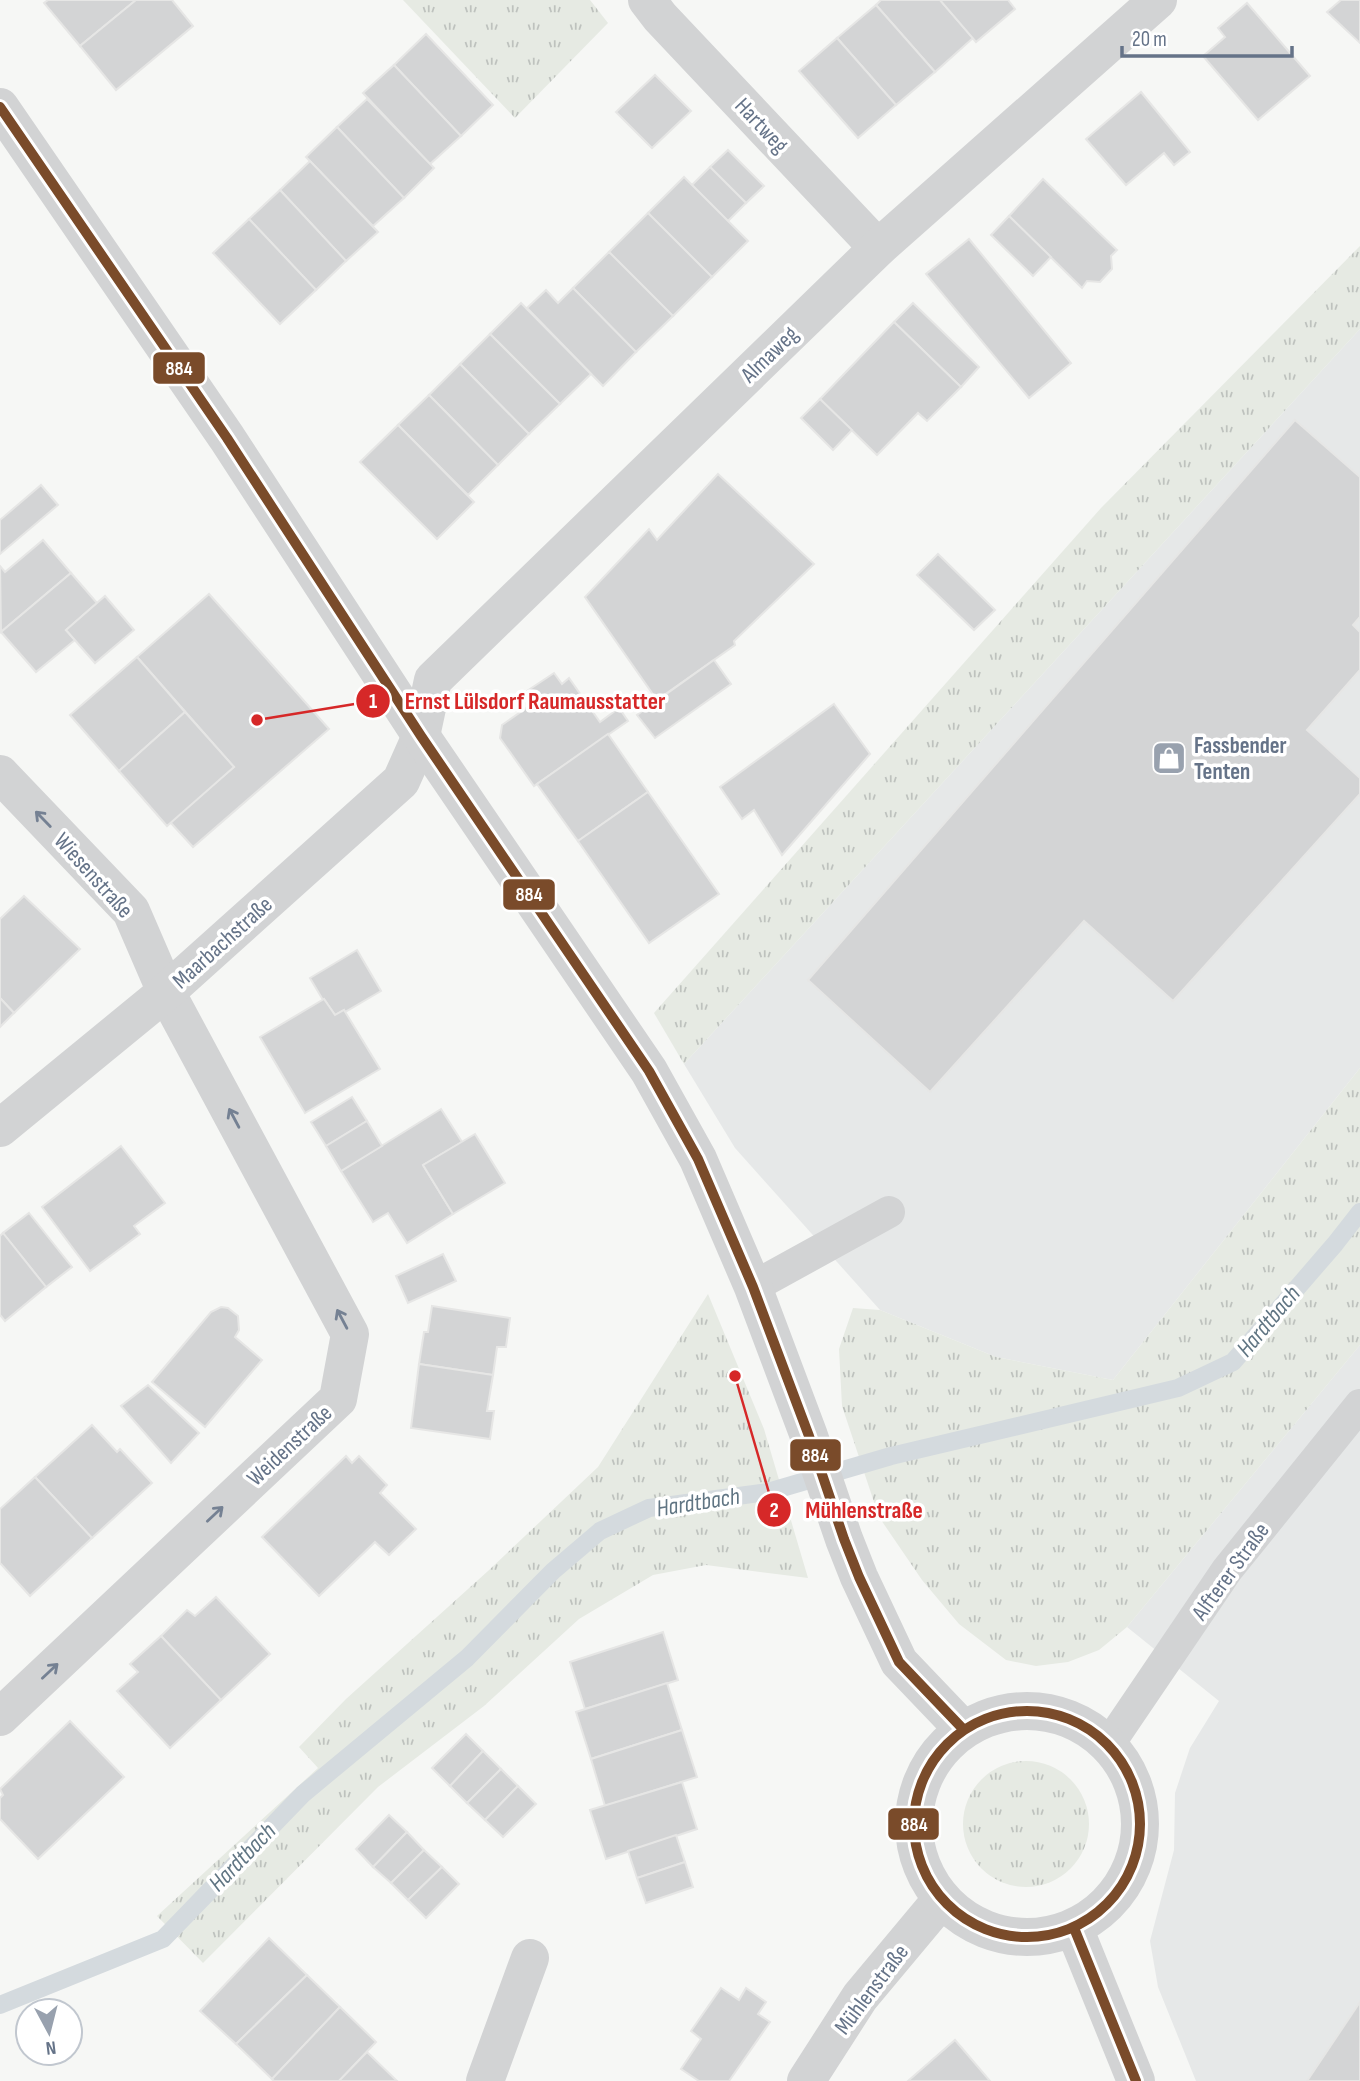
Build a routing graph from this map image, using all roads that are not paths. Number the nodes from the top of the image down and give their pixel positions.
1 (647, 0) edge
2 (1158, 0) edge
3 (0, 107) edge
4 (878, 248) junction
5 (421, 736) junction
6 (0, 774) edge
7 (166, 992) junction
8 (0, 1128) edge
9 (888, 1212) dead end
10 (753, 1287) junction
11 (1360, 1405) edge
12 (0, 1717) edge
13 (963, 1730) junction
14 (1109, 1744) junction
15 (941, 1900) junction
16 (1074, 1928) junction
17 (530, 1958) dead end
18 (485, 2081) edge
19 (806, 2081) edge
20 (1136, 2081) edge

1 - 4 street, Hartweg
2 - 4 street, Almaweg
3 - 5 street
4 - 5 street, Almaweg
5 - 7 street, Maarbachstraße
5 - 10 street
7 -> 6 street, Wiesenstraße
7 - 8 street, Maarbachstraße
12 -> 7 street, Weidenstraße
9 - 10 lane
10 - 13 street
11 - 14 lane, Alfterer Straße
13 - 14 street
13 - 15 street
14 - 16 street
15 - 16 street
15 - 19 street, Mühlenstraße
16 - 20 street
17 - 18 street

